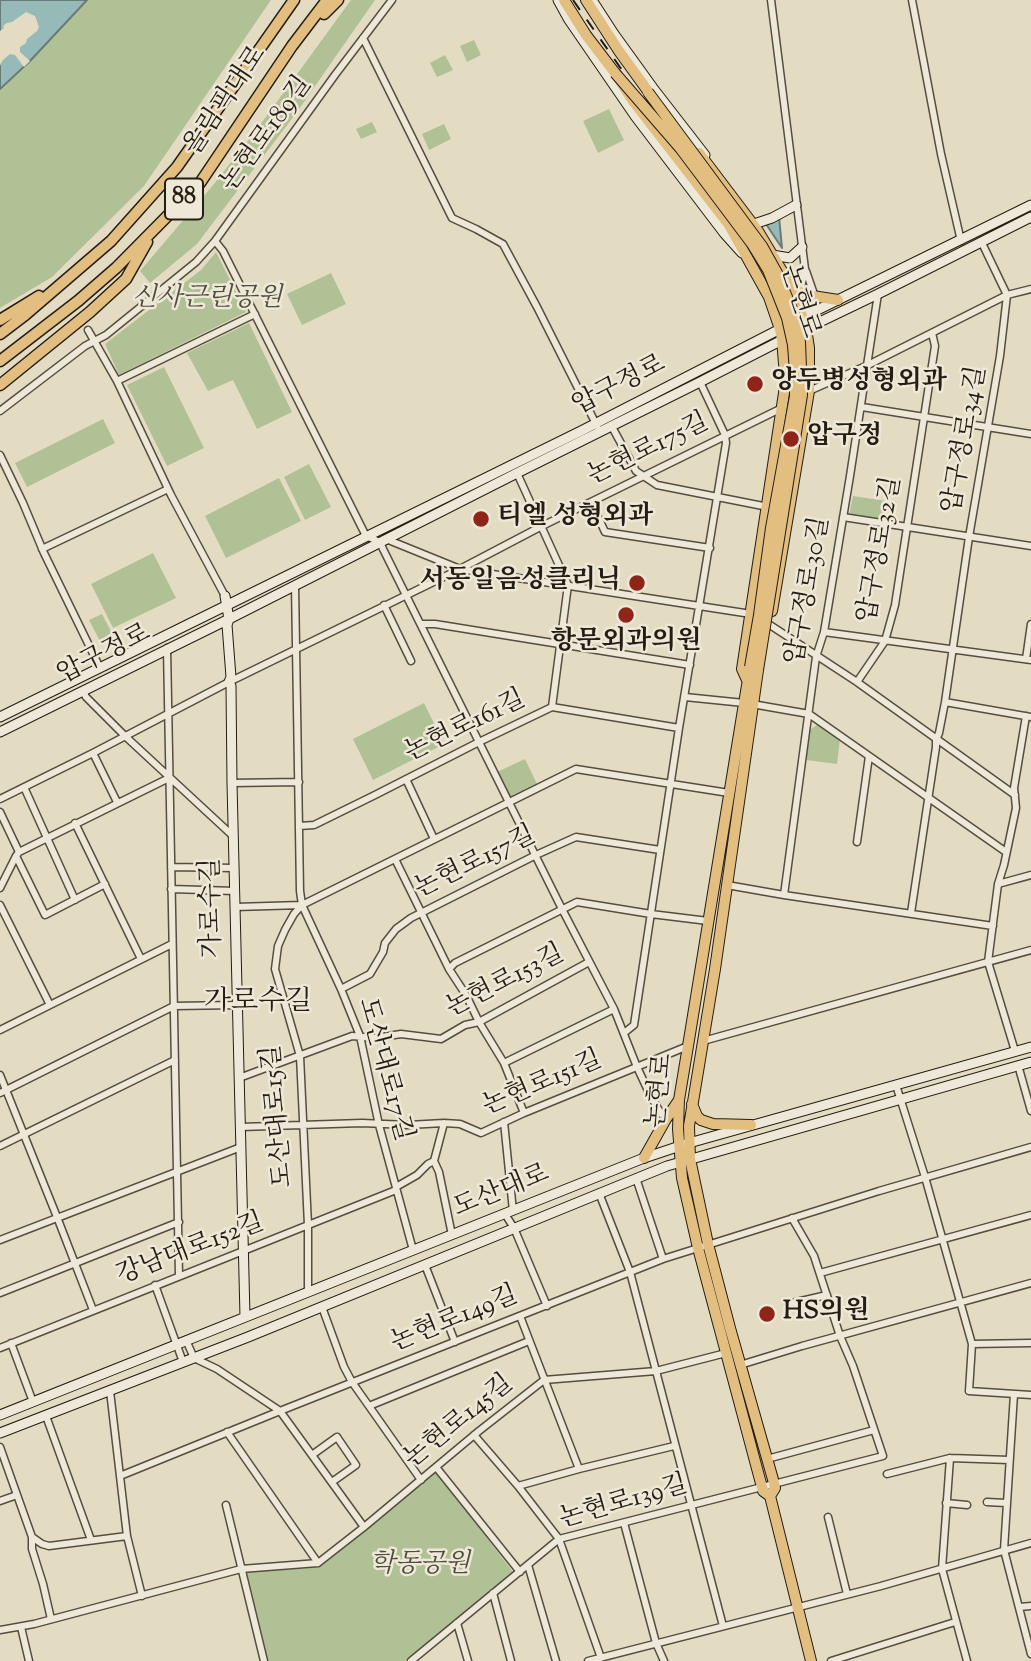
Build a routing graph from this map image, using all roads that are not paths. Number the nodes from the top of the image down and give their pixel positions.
1 (327, 0) edge
2 (338, 0) edge
3 (391, 0) edge
4 (558, 0) edge
5 (564, 0) edge
6 (586, 0) edge
7 (592, 0) edge
8 (771, 0) edge
9 (912, 0) edge
10 (290, 3) edge
11 (363, 38) junction
12 (292, 46) junction
13 (615, 73) junction
14 (648, 92) junction
15 (796, 205) junction
16 (1031, 205) edge
17 (1031, 216) edge
18 (156, 227) junction
19 (758, 227) junction
20 (215, 241) junction
21 (961, 241) junction
22 (981, 241) junction
23 (802, 247) junction
24 (772, 255) junction
25 (749, 262) junction
26 (805, 269) junction
27 (62, 282) junction
28 (789, 286) junction
29 (1031, 289) edge
30 (800, 292) junction
31 (878, 295) junction
32 (1007, 295) junction
33 (815, 297) junction
34 (838, 300) junction
35 (255, 314) junction
36 (803, 317) junction
37 (0, 320) edge
38 (806, 328) junction
39 (89, 330) dead end
40 (932, 333) junction
41 (0, 334) edge
42 (781, 334) junction
43 (95, 342) junction
44 (0, 361) edge
45 (868, 365) junction
46 (117, 381) junction
47 (700, 382) junction
48 (0, 385) edge
49 (784, 393) junction
50 (808, 394) junction
51 (862, 407) junction
52 (0, 411) edge
53 (781, 411) junction
54 (805, 415) junction
55 (924, 417) junction
56 (609, 422) junction
57 (598, 427) junction
58 (988, 427) junction
59 (1031, 433) edge
60 (725, 435) junction
61 (0, 455) edge
62 (517, 472) junction
63 (643, 477) junction
64 (168, 489) junction
65 (717, 498) junction
66 (591, 502) junction
67 (768, 507) junction
68 (843, 517) junction
69 (542, 526) junction
70 (907, 527) junction
71 (366, 536) junction
72 (970, 537) junction
73 (383, 541) junction
74 (1031, 546) edge
75 (710, 548) junction
76 (43, 551) junction
77 (460, 569) junction
78 (295, 585) junction
79 (568, 585) junction
80 (406, 594) junction
81 (226, 601) junction
82 (384, 605) junction
83 (699, 607) junction
84 (751, 614) junction
85 (228, 622) junction
86 (421, 624) junction
87 (1031, 624) edge
88 (770, 625) junction
89 (824, 632) junction
90 (885, 641) junction
91 (561, 644) junction
92 (167, 648) junction
93 (295, 649) junction
94 (953, 650) junction
95 (816, 657) junction
96 (1028, 659) edge
97 (411, 661) dead end
98 (690, 665) junction
99 (100, 668) junction
100 (754, 668) junction
101 (105, 679) junction
102 (751, 681) junction
103 (229, 682) junction
104 (857, 682) junction
105 (83, 691) junction
106 (685, 697) junction
107 (944, 702) junction
108 (748, 704) junction
109 (552, 707) junction
110 (168, 713) junction
111 (809, 714) junction
112 (1028, 716) edge
113 (0, 717) edge
114 (679, 728) junction
115 (0, 732) edge
116 (125, 736) junction
117 (936, 740) junction
118 (479, 742) junction
119 (93, 753) junction
120 (869, 756) junction
121 (169, 778) junction
122 (405, 779) junction
123 (299, 782) junction
124 (232, 783) junction
125 (671, 784) junction
126 (23, 787) junction
127 (729, 793) junction
128 (1015, 795) junction
129 (928, 797) junction
130 (0, 799) edge
131 (117, 802) junction
132 (509, 802) junction
133 (0, 812) edge
134 (75, 823) junction
135 (299, 826) junction
136 (233, 836) junction
137 (46, 837) junction
138 (435, 839) junction
139 (857, 842) dead end
140 (660, 850) junction
141 (1006, 852) junction
142 (18, 854) junction
143 (536, 855) junction
144 (395, 859) junction
145 (171, 867) junction
146 (234, 868) junction
147 (1031, 875) edge
148 (105, 884) junction
149 (998, 884) junction
150 (727, 885) junction
151 (0, 888) edge
152 (171, 889) junction
153 (234, 891) junction
154 (784, 895) junction
155 (75, 900) junction
156 (0, 905) edge
157 (302, 905) junction
158 (235, 908) junction
159 (562, 909) junction
160 (422, 913) junction
161 (911, 913) junction
162 (650, 914) junction
163 (708, 921) junction
164 (992, 926) junction
165 (172, 944) junction
166 (1031, 950) edge
167 (141, 958) junction
168 (589, 962) junction
169 (988, 962) junction
170 (449, 969) junction
171 (341, 989) junction
172 (50, 1005) junction
173 (237, 1005) junction
174 (174, 1006) junction
175 (614, 1009) junction
176 (480, 1022) junction
177 (0, 1030) edge
178 (624, 1032) junction
179 (360, 1036) junction
180 (703, 1041) junction
181 (688, 1046) junction
182 (1031, 1047) edge
183 (1015, 1051) junction
184 (300, 1056) junction
185 (175, 1060) junction
186 (1031, 1062) edge
187 (505, 1063) junction
188 (1018, 1065) junction
189 (637, 1067) junction
190 (0, 1075) edge
191 (239, 1078) junction
192 (896, 1085) junction
193 (3, 1092) edge
194 (901, 1099) junction
195 (679, 1100) junction
196 (692, 1104) junction
197 (1031, 1111) edge
198 (524, 1112) junction
199 (666, 1119) junction
200 (503, 1122) junction
201 (444, 1123) junction
202 (303, 1124) junction
203 (379, 1125) junction
204 (751, 1125) junction
205 (241, 1127) junction
206 (23, 1134) junction
207 (689, 1143) junction
208 (0, 1146) edge
209 (678, 1146) junction
210 (241, 1147) junction
211 (1031, 1147) edge
212 (644, 1158) junction
213 (434, 1161) junction
214 (685, 1161) junction
215 (177, 1171) junction
216 (925, 1177) junction
217 (636, 1178) junction
218 (396, 1188) junction
219 (599, 1193) junction
220 (509, 1212) junction
221 (1031, 1214) edge
222 (58, 1216) junction
223 (792, 1218) junction
224 (179, 1222) junction
225 (308, 1225) junction
226 (514, 1228) junction
227 (452, 1235) junction
228 (0, 1240) edge
229 (942, 1240) junction
230 (703, 1246) junction
231 (413, 1250) junction
232 (244, 1252) junction
233 (663, 1259) junction
234 (76, 1264) junction
235 (425, 1265) junction
236 (630, 1272) junction
237 (820, 1273) junction
238 (179, 1276) junction
239 (1031, 1283) edge
240 (155, 1285) junction
241 (309, 1291) junction
242 (0, 1293) edge
243 (827, 1295) junction
244 (960, 1302) junction
245 (788, 1304) dead end
246 (547, 1306) junction
247 (323, 1307) junction
248 (93, 1310) junction
249 (520, 1316) junction
250 (245, 1317) junction
251 (840, 1336) junction
252 (186, 1340) junction
253 (529, 1341) junction
254 (455, 1342) junction
255 (11, 1343) junction
256 (1031, 1343) edge
257 (972, 1344) junction
258 (176, 1345) junction
259 (0, 1348) edge
260 (726, 1353) junction
261 (194, 1358) junction
262 (183, 1362) junction
263 (740, 1365) junction
264 (656, 1370) junction
265 (544, 1380) junction
266 (352, 1382) junction
267 (110, 1391) junction
268 (1014, 1394) junction
269 (1031, 1395) edge
270 (33, 1402) junction
271 (369, 1406) junction
272 (280, 1411) junction
273 (0, 1415) edge
274 (46, 1416) junction
275 (874, 1430) junction
276 (227, 1432) junction
277 (0, 1433) edge
278 (474, 1435) junction
279 (674, 1446) junction
280 (0, 1447) edge
281 (312, 1455) junction
282 (950, 1458) junction
283 (767, 1459) junction
284 (1009, 1460) junction
285 (436, 1467) junction
286 (579, 1469) junction
287 (887, 1474) dead end
288 (120, 1476) junction
289 (421, 1480) junction
290 (332, 1482) junction
291 (774, 1483) junction
292 (519, 1486) junction
293 (761, 1486) junction
294 (17, 1495) junction
295 (770, 1496) junction
296 (0, 1501) edge
297 (987, 1502) dead end
298 (946, 1503) junction
299 (1006, 1503) junction
300 (226, 1505) dead end
301 (690, 1505) junction
302 (967, 1505) dead end
303 (828, 1517) dead end
304 (624, 1522) junction
305 (365, 1527) junction
306 (127, 1536) junction
307 (32, 1537) junction
308 (559, 1539) junction
309 (91, 1540) junction
310 (1031, 1543) edge
311 (1004, 1550) junction
312 (318, 1563) junction
313 (528, 1565) junction
314 (241, 1569) junction
315 (942, 1569) junction
316 (520, 1572) junction
317 (493, 1593) junction
318 (847, 1594) junction
319 (142, 1596) junction
320 (1031, 1606) edge
321 (1019, 1607) junction
322 (797, 1608) junction
323 (51, 1619) junction
324 (955, 1622) junction
325 (457, 1623) junction
326 (723, 1626) junction
327 (21, 1627) junction
328 (0, 1630) edge
329 (656, 1643) junction
330 (1031, 1654) edge
331 (601, 1659) edge
332 (29, 1661) edge
333 (264, 1661) edge
334 (411, 1661) edge
335 (468, 1661) edge
336 (511, 1661) edge
337 (556, 1661) edge
338 (588, 1661) edge
339 (664, 1661) edge
340 (811, 1661) edge
341 (831, 1661) edge
342 (967, 1661) edge

1 - 12 highway, 올림픽대로 / 88
2 - 12 highway
3 - 11 street, 논현로189길
4 - 25 main road
5 - 13 main road, 논현로
6 - 14 main road, 논현로
7 - 19 main road
8 - 15 street
9 - 21 street
10 - 27 highway, 올림픽대로 / 88
11 - 20 street, 논현로189길
11 - 57 street
12 - 18 highway, 올림픽대로 / 88
13 - 25 main road, 논현로, bridge
13 - 100 main road, 논현로, bridge
14 - 19 main road, 논현로, bridge
14 - 100 main road, 논현로, bridge
15 - 19 main road
15 - 23 street
16 - 21 main road, 압구정로
17 - 22 main road, 압구정로
18 - 44 highway, 올림픽대로 / 88
18 - 48 highway
19 - 24 main road, 논현로
20 - 35 street
20 - 43 street, 논현로189길
21 - 34 main road, 압구정로
22 - 31 main road, 압구정로
22 - 32 street
23 - 24 main road
23 - 26 street
24 - 28 main road, 논현로
25 - 42 main road, 논현로
26 - 30 street
26 - 33 street
27 - 37 highway
27 - 41 highway, 올림픽대로 / 88
28 - 30 main road
28 - 36 main road, 논현로
29 - 32 street
30 - 33 main road
31 - 38 main road, 압구정로
31 - 45 street, 압구정로30길
32 - 40 street
32 - 58 street, 압구정로34길
33 - 34 main road
34 - 36 main road, 압구정로
35 - 46 street
35 - 71 street
36 - 38 main road, 논현로
36 - 42 main road, 압구정로
38 - 42 main road, 압구정로
38 - 50 main road, 논현로
39 - 43 street
40 - 45 street
40 - 55 street, 압구정로32길
42 - 47 main road, 압구정로
42 - 49 main road, 논현로
42 - 56 main road, 압구정로
43 - 46 street
43 - 52 street, 논현로189길
45 - 50 street
45 - 51 street, 압구정로30길
46 - 64 street
47 - 56 main road, 압구정로
47 - 60 street
49 - 50 main road
49 - 53 main road, 논현로
50 - 54 main road, 논현로
51 - 55 street
51 - 68 street, 압구정로30길
53 - 54 main road
53 - 60 street, 논현로175길
53 - 67 main road, 논현로
54 - 88 main road, 논현로
55 - 58 street
55 - 70 street, 압구정로32길
56 - 57 main road, 압구정로
56 - 63 street
57 - 62 main road, 압구정로
57 - 71 main road, 압구정로
58 - 59 street
58 - 72 street, 압구정로34길
60 - 63 street, 논현로175길
60 - 65 street
61 - 76 street, 압구정로
62 - 69 street
62 - 73 main road, 압구정로
63 - 65 street
63 - 66 street, 논현로175길
64 - 76 street
64 - 81 street
65 - 67 street
65 - 75 street
66 - 69 street, 논현로175길
66 - 75 street
67 - 84 main road, 논현로
68 - 70 street
68 - 89 street, 압구정로30길
69 - 77 street, 논현로175길
69 - 79 street
70 - 72 street
70 - 90 street, 압구정로32길
71 - 73 street
71 - 81 main road, 압구정로
72 - 74 street
72 - 94 street, 압구정로34길
73 - 77 street
73 - 78 main road, 압구정로
73 - 80 street
75 - 83 street
76 - 99 street, 압구정로
77 - 79 street
77 - 80 street, 논현로175길
78 - 85 main road, 압구정로
78 - 93 street
79 - 83 street
79 - 91 street
80 - 82 street, 논현로175길
80 - 86 street
81 - 85 main road
81 - 99 main road, 압구정로
82 - 93 street, 논현로175길
82 - 97 street
83 - 84 street
83 - 98 street
84 - 102 main road, 논현로
85 - 92 main road, 압구정로
85 - 103 main road, 가로수길
86 - 91 street
86 - 118 street
87 - 96 street
88 - 95 street
88 - 102 main road, 논현로
89 - 90 street
89 - 95 street, 압구정로30길
90 - 94 street
90 - 104 street, 압구정로32길
91 - 98 street
91 - 109 street
92 - 101 main road, 압구정로
92 - 110 street
93 - 103 street, 논현로175길
93 - 123 street
94 - 96 street
94 - 107 street, 압구정로34길
95 - 104 street
95 - 111 street, 압구정로30길
98 - 106 street
99 - 101 main road
99 - 113 main road, 압구정로
100 - 102 main road, 논현로
101 - 105 main road, 압구정로
102 - 108 main road, 논현로
103 - 110 street, 논현로175길
103 - 124 main road, 가로수길
104 - 117 street
105 - 115 main road, 압구정로
105 - 116 street
106 - 108 street
106 - 114 street
107 - 112 street
107 - 117 street, 압구정로34길
108 - 111 street
108 - 127 main road, 논현로
108 - 150 main road, 논현로
109 - 114 street, 논현로161길
109 - 118 street, 논현로161길
110 - 116 street, 논현로175길
110 - 121 street
111 - 120 street
111 - 154 street, 압구정로30길
112 - 128 street
114 - 125 street
116 - 119 street, 논현로175길
116 - 121 street
117 - 128 street
117 - 129 street, 압구정로34길
118 - 122 street, 논현로161길
118 - 132 street
119 - 126 street, 논현로175길
119 - 131 street
120 - 129 street
120 - 139 street
121 - 131 street
121 - 136 street
121 - 145 street
122 - 135 street, 논현로161길
122 - 138 street
123 - 124 street
123 - 135 street
124 - 136 main road, 가로수길
125 - 127 street
125 - 132 street
125 - 140 street
126 - 130 street, 논현로175길
126 - 137 street
127 - 163 main road, 논현로
128 - 141 street
129 - 141 street
129 - 161 street, 압구정로34길
131 - 134 street
132 - 138 street
132 - 143 street
133 - 142 street
134 - 137 street
134 - 148 street
135 - 157 street
136 - 146 main road, 가로수길
137 - 142 street
137 - 155 street
138 - 144 street
140 - 143 street, 논현로157길
140 - 162 street
141 - 149 street
142 - 151 street
142 - 155 street
143 - 159 street
143 - 160 street, 논현로157길
144 - 157 street
144 - 160 street
145 - 146 street
145 - 152 street
146 - 153 main road, 가로수길
147 - 149 street
148 - 155 street
148 - 167 street
149 - 164 street
150 - 154 street
150 - 180 main road, 논현로
152 - 153 street
152 - 165 street
153 - 158 main road, 가로수길
154 - 161 street
156 - 172 street
157 - 158 street
157 - 171 street, 도산대로17길
157 - 184 street, 도산대로15길
158 - 173 main road, 가로수길
159 - 162 street
159 - 168 street
159 - 170 street
160 - 170 street
160 - 171 street, 논현로157길
161 - 164 street
162 - 163 street
162 - 178 street
163 - 181 main road, 논현로
164 - 169 street
165 - 167 street
165 - 174 street
166 - 169 street
167 - 172 street
168 - 175 street
168 - 176 street, 논현로153길
169 - 180 street
169 - 183 street
170 - 176 street
171 - 179 street, 도산대로17길
172 - 177 street
173 - 174 street
173 - 191 main road, 가로수길
174 - 185 street
174 - 193 street
175 - 178 street
175 - 187 street
176 - 179 street, 논현로153길
176 - 187 street
178 - 189 street
179 - 184 street, 논현로153길
179 - 203 street, 도산대로17길
180 - 196 main road, 논현로
181 - 189 street, 논현로151길
181 - 195 main road, 논현로
182 - 183 main road, 도산대로
183 - 192 main road, 도산대로
184 - 191 street, 논현로153길
184 - 202 street, 도산대로15길
185 - 206 street
185 - 215 street
186 - 188 main road, 도산대로
187 - 198 street
188 - 194 main road, 도산대로
188 - 197 street
189 - 198 street, 논현로151길
189 - 199 street
190 - 193 street
191 - 205 main road, 가로수길
192 - 194 street
192 - 204 main road, 도산대로
193 - 206 street
194 - 214 main road, 도산대로
194 - 216 street
195 - 199 main road
195 - 209 main road, 논현로
196 - 204 main road
196 - 207 main road, 논현로
198 - 200 street, 논현로151길
199 - 212 main road
200 - 201 street, 논현로151길
200 - 220 street
201 - 203 street, 논현로151길
201 - 213 street
202 - 203 street, 논현로151길
202 - 205 street, 논현로151길
202 - 225 street, 도산대로15길
203 - 218 street, 도산대로17길
204 - 207 main road, 도산대로
205 - 210 main road, 가로수길
206 - 208 street
206 - 222 street
207 - 209 main road, 도산대로
207 - 214 main road, 논현로
209 - 212 main road, 도산대로
209 - 214 main road, 논현로
210 - 215 street
210 - 232 main road, 가로수길
211 - 216 street, 논현로149길
212 - 220 main road, 도산대로
213 - 218 street, 강남대로152길
213 - 227 street
214 - 217 main road, 도산대로
214 - 230 main road, 논현로
215 - 222 street
215 - 224 street
216 - 223 street, 논현로149길
216 - 229 street
217 - 219 main road, 도산대로
217 - 233 street
218 - 225 street, 강남대로152길
218 - 231 street, 도산대로17길
219 - 226 main road, 도산대로
219 - 236 street
220 - 226 street
220 - 227 main road, 도산대로
221 - 229 street
222 - 228 street
222 - 234 street
223 - 230 street, 논현로149길
223 - 237 street
224 - 234 street
224 - 238 street
225 - 232 street, 강남대로152길
225 - 241 street, 도산대로15길
226 - 235 main road, 도산대로
226 - 246 street
227 - 231 main road, 도산대로
229 - 237 street
229 - 244 street
230 - 233 street, 논현로149길
230 - 260 main road, 논현로
230 - 263 main road, 논현로
231 - 241 main road, 도산대로
232 - 238 street, 강남대로152길
232 - 250 main road, 가로수길
233 - 236 street, 논현로149길
234 - 242 street
234 - 248 street
235 - 247 main road, 도산대로
235 - 254 street
236 - 246 street, 논현로149길
236 - 264 street
237 - 243 street
238 - 240 street, 강남대로152길
239 - 244 street
240 - 248 street, 강남대로152길
240 - 258 street
241 - 250 main road, 도산대로
243 - 245 street
243 - 251 street
244 - 251 street
244 - 257 street
246 - 249 street, 논현로149길
247 - 261 main road, 도산대로
247 - 266 street
248 - 255 street, 강남대로152길
249 - 253 street
249 - 254 street, 논현로149길
250 - 252 main road, 도산대로
251 - 263 street
251 - 275 street
252 - 258 main road, 도산대로
252 - 261 street
253 - 265 street
253 - 271 street
254 - 266 street, 논현로149길
255 - 259 street, 강남대로152길
255 - 270 street
256 - 257 street
257 - 268 street
258 - 262 street
258 - 270 main road, 도산대로
260 - 264 street, 논현로145길
260 - 293 main road, 논현로
261 - 262 main road, 도산대로
261 - 272 street
262 - 267 main road, 도산대로
263 - 283 main road, 논현로
264 - 265 street, 논현로145길
264 - 279 street
265 - 278 street, 논현로145길
265 - 286 street
266 - 271 street
266 - 272 street, 논현로149길
267 - 274 main road, 도산대로
267 - 288 street
268 - 269 street
268 - 284 street
270 - 273 main road, 도산대로
271 - 289 street
272 - 276 street, 논현로149길
272 - 281 street
274 - 277 main road, 도산대로
274 - 309 street
275 - 283 street
275 - 291 street, 논현로139길
276 - 288 street, 논현로149길
276 - 312 street
278 - 285 street, 논현로145길
278 - 292 street
279 - 286 street
279 - 301 street
280 - 294 street
281 - 290 street
281 - 290 street
282 - 284 street
282 - 287 street
282 - 298 street
283 - 291 main road, 논현로
284 - 299 street
285 - 289 street, 논현로145길
285 - 316 street
286 - 292 street
288 - 306 street
289 - 305 street, 논현로145길
290 - 305 street
291 - 293 street, 논현로139길
291 - 295 main road
292 - 308 street
293 - 295 main road, 논현로
293 - 301 street, 논현로139길
294 - 296 street
294 - 307 street
295 - 322 main road, 논현로
297 - 299 street
298 - 302 street
298 - 315 street
299 - 311 street
300 - 314 street
301 - 304 street, 논현로139길
301 - 326 street
303 - 318 street
304 - 308 street, 논현로139길
304 - 329 street
305 - 312 street, 논현로145길
306 - 309 street
306 - 319 street
307 - 309 street
307 - 323 street
308 - 313 street, 논현로139길
308 - 331 street
310 - 311 street
311 - 315 street
311 - 321 street
312 - 314 street
313 - 316 street, 논현로139길
313 - 337 street
314 - 319 street
314 - 333 street
315 - 318 street
315 - 324 street
316 - 317 street, 논현로139길
317 - 325 street, 논현로139길
317 - 336 street
318 - 322 street
319 - 323 street
320 - 321 street
321 - 330 street
322 - 326 street
322 - 340 main road, 논현로
323 - 327 street
324 - 341 street
324 - 342 street
325 - 334 street, 논현로139길
325 - 335 street
326 - 329 street
327 - 328 street
327 - 332 street
329 - 331 street
329 - 339 street
331 - 338 street

